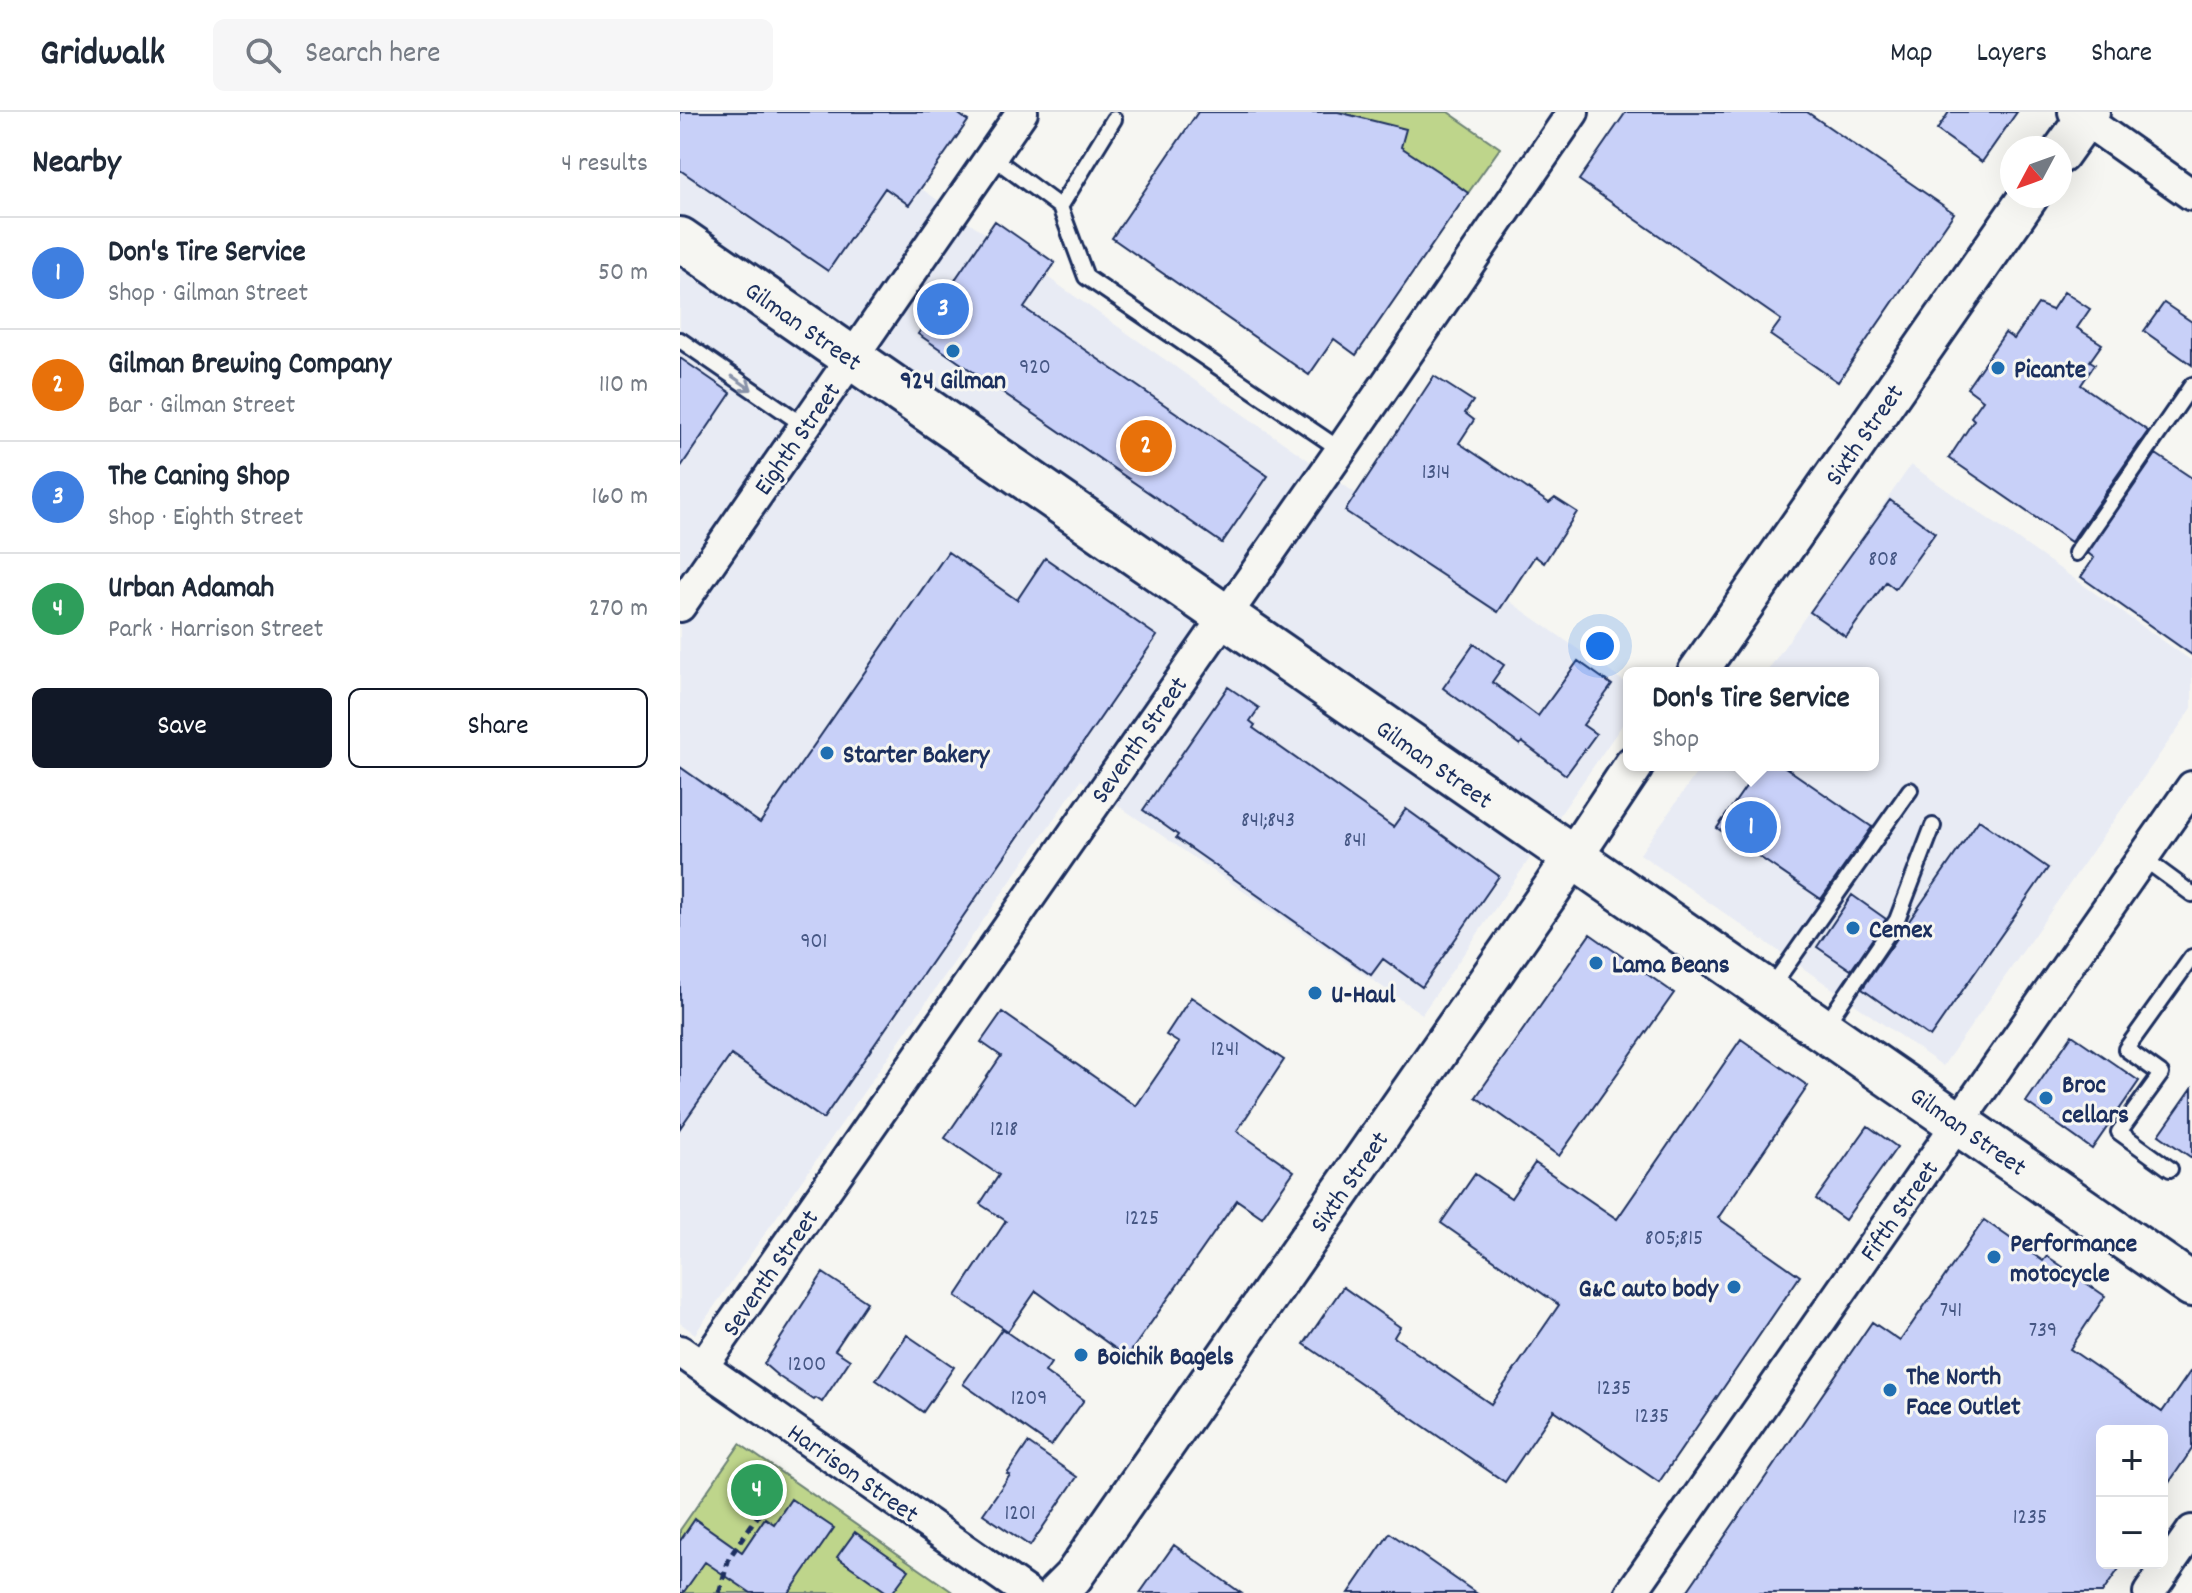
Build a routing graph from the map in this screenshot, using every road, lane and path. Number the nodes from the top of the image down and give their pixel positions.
1 (1022, 112) edge
2 (1573, 112) edge
3 (2083, 114) edge
4 (1114, 119) dead end
5 (2070, 136) edge
6 (991, 156) junction
7 (2192, 195) edge
8 (1060, 207) junction
9 (2021, 208) edge
10 (680, 239) edge
11 (680, 340) edge
12 (852, 358) junction
13 (2192, 385) edge
14 (805, 426) junction
15 (1341, 450) junction
16 (2076, 553) dead end
17 (680, 606) edge
18 (1224, 616) junction
19 (1701, 667) edge
20 (1630, 771) edge
21 (1910, 790) dead end
22 (2189, 799) edge
23 (1933, 826) dead end
24 (1572, 858) junction
25 (2143, 858) junction
26 (2192, 894) edge
27 (2192, 957) edge
28 (1768, 992) junction
29 (1822, 1030) junction
30 (1959, 1123) junction
31 (2170, 1169) dead end
32 (2192, 1285) edge
33 (692, 1358) edge
34 (779, 1485) dead end
35 (2192, 1531) edge
36 (719, 1593) edge
37 (1027, 1593) edge
38 (1057, 1593) edge
39 (1631, 1593) edge
40 (2149, 1593) edge

1 - 6 street, Eighth Street
2 - 15 street, Seventh Street
3 - 5 street
3 - 7 street
4 - 8 lane
6 - 8 lane
6 - 12 street, Eighth Street
8 - 15 lane
9 - 19 street, Sixth Street
10 - 12 main road, Gilman Street
11 -> 14 lane
12 - 14 street, Eighth Street
12 - 18 main road, Gilman Street
13 - 16 lane
14 - 17 street, Eighth Street
15 - 18 street, Seventh Street
18 - 24 main road, Gilman Street
18 - 33 street, Seventh Street
20 - 24 street, Sixth Street
21 - 28 lane
22 - 25 street, Fifth Street
23 - 29 lane
24 - 28 main road, Gilman Street
24 - 38 street, Sixth Street
25 - 26 lane
25 - 30 street, Fifth Street
27 - 31 lane
28 - 29 main road, Gilman Street
29 - 30 main road, Gilman Street
30 - 32 main road, Gilman Street
30 - 39 street, Fifth Street
33 - 37 street, Harrison Street
34 - 36 path
35 - 40 street

